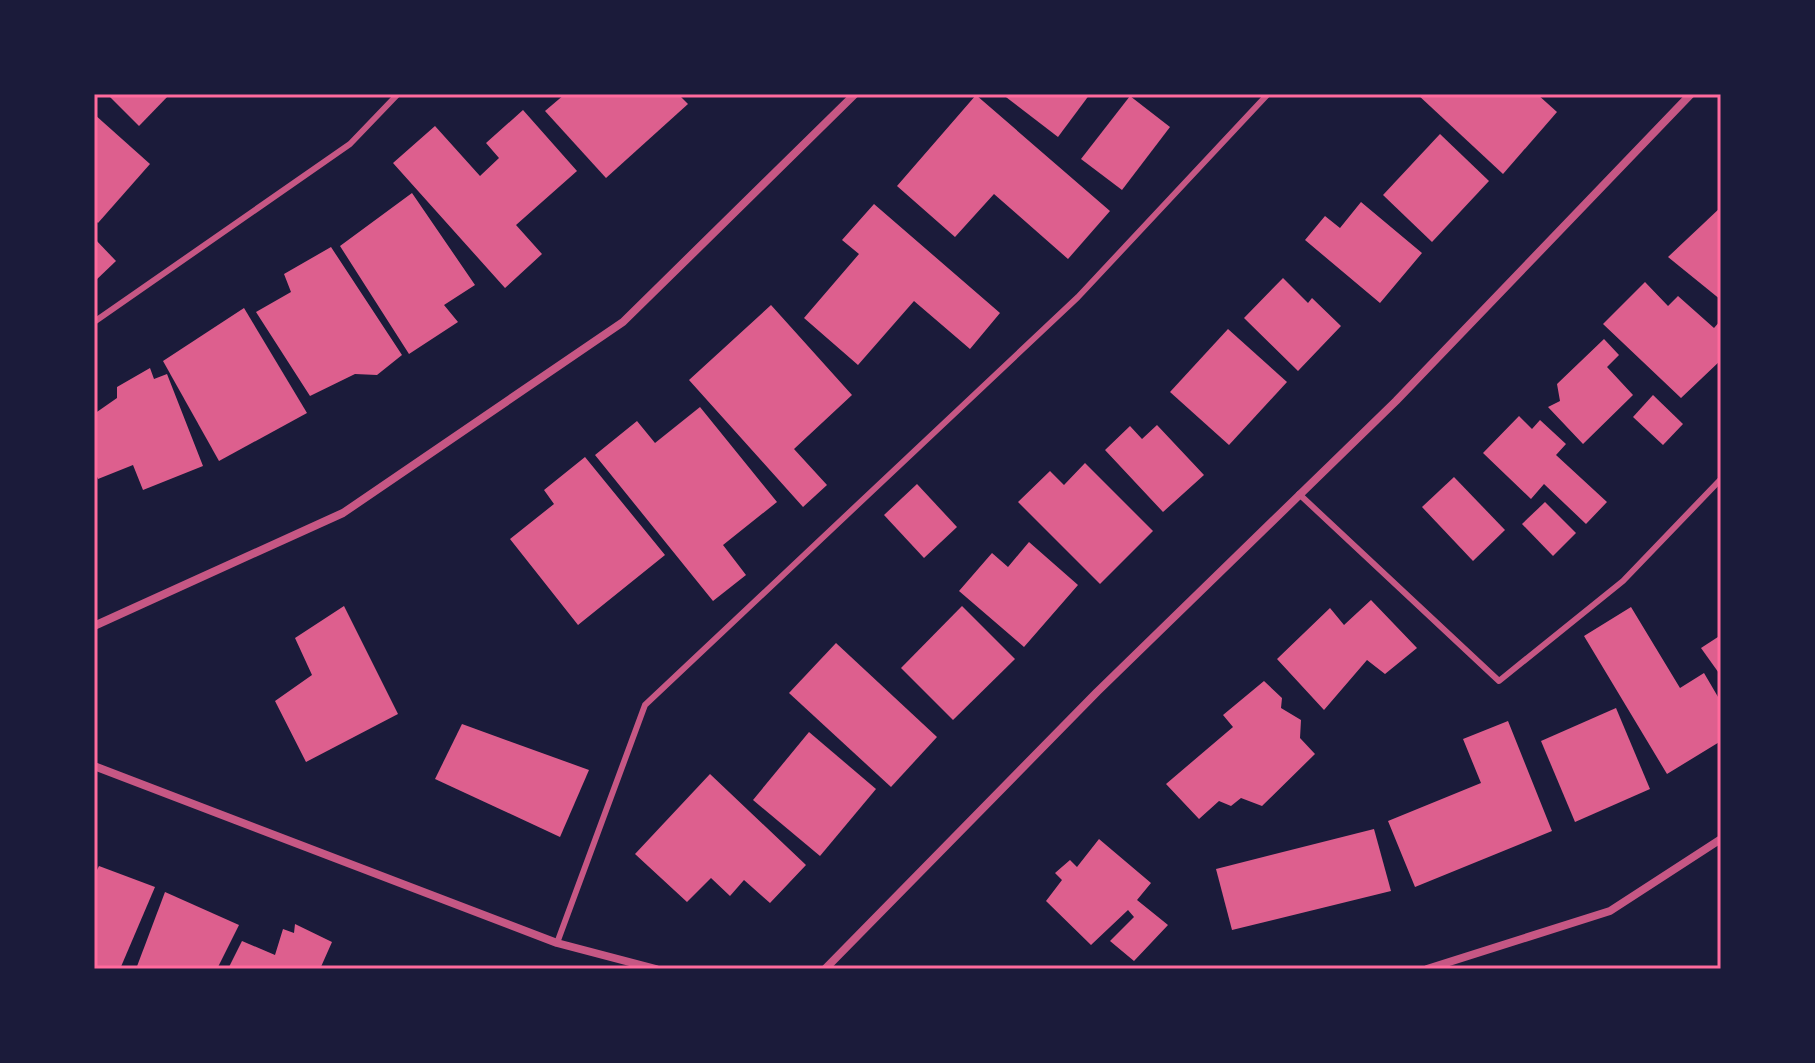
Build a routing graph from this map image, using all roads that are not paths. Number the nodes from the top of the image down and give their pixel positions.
1 (398, 94) edge
2 (855, 94) edge
3 (1268, 94) edge
4 (1691, 94) edge
5 (94, 322) edge
6 (1721, 479) edge
7 (1299, 494) junction
8 (94, 626) edge
9 (94, 766) edge
10 (1721, 839) edge
11 (557, 943) junction
12 (656, 969) edge
13 (825, 969) edge
14 (1427, 969) edge

1 - 5 lane
2 - 8 street
3 - 11 lane
4 - 7 street
6 - 7 lane
7 - 13 street
9 - 11 street
10 - 14 street
11 - 12 street

